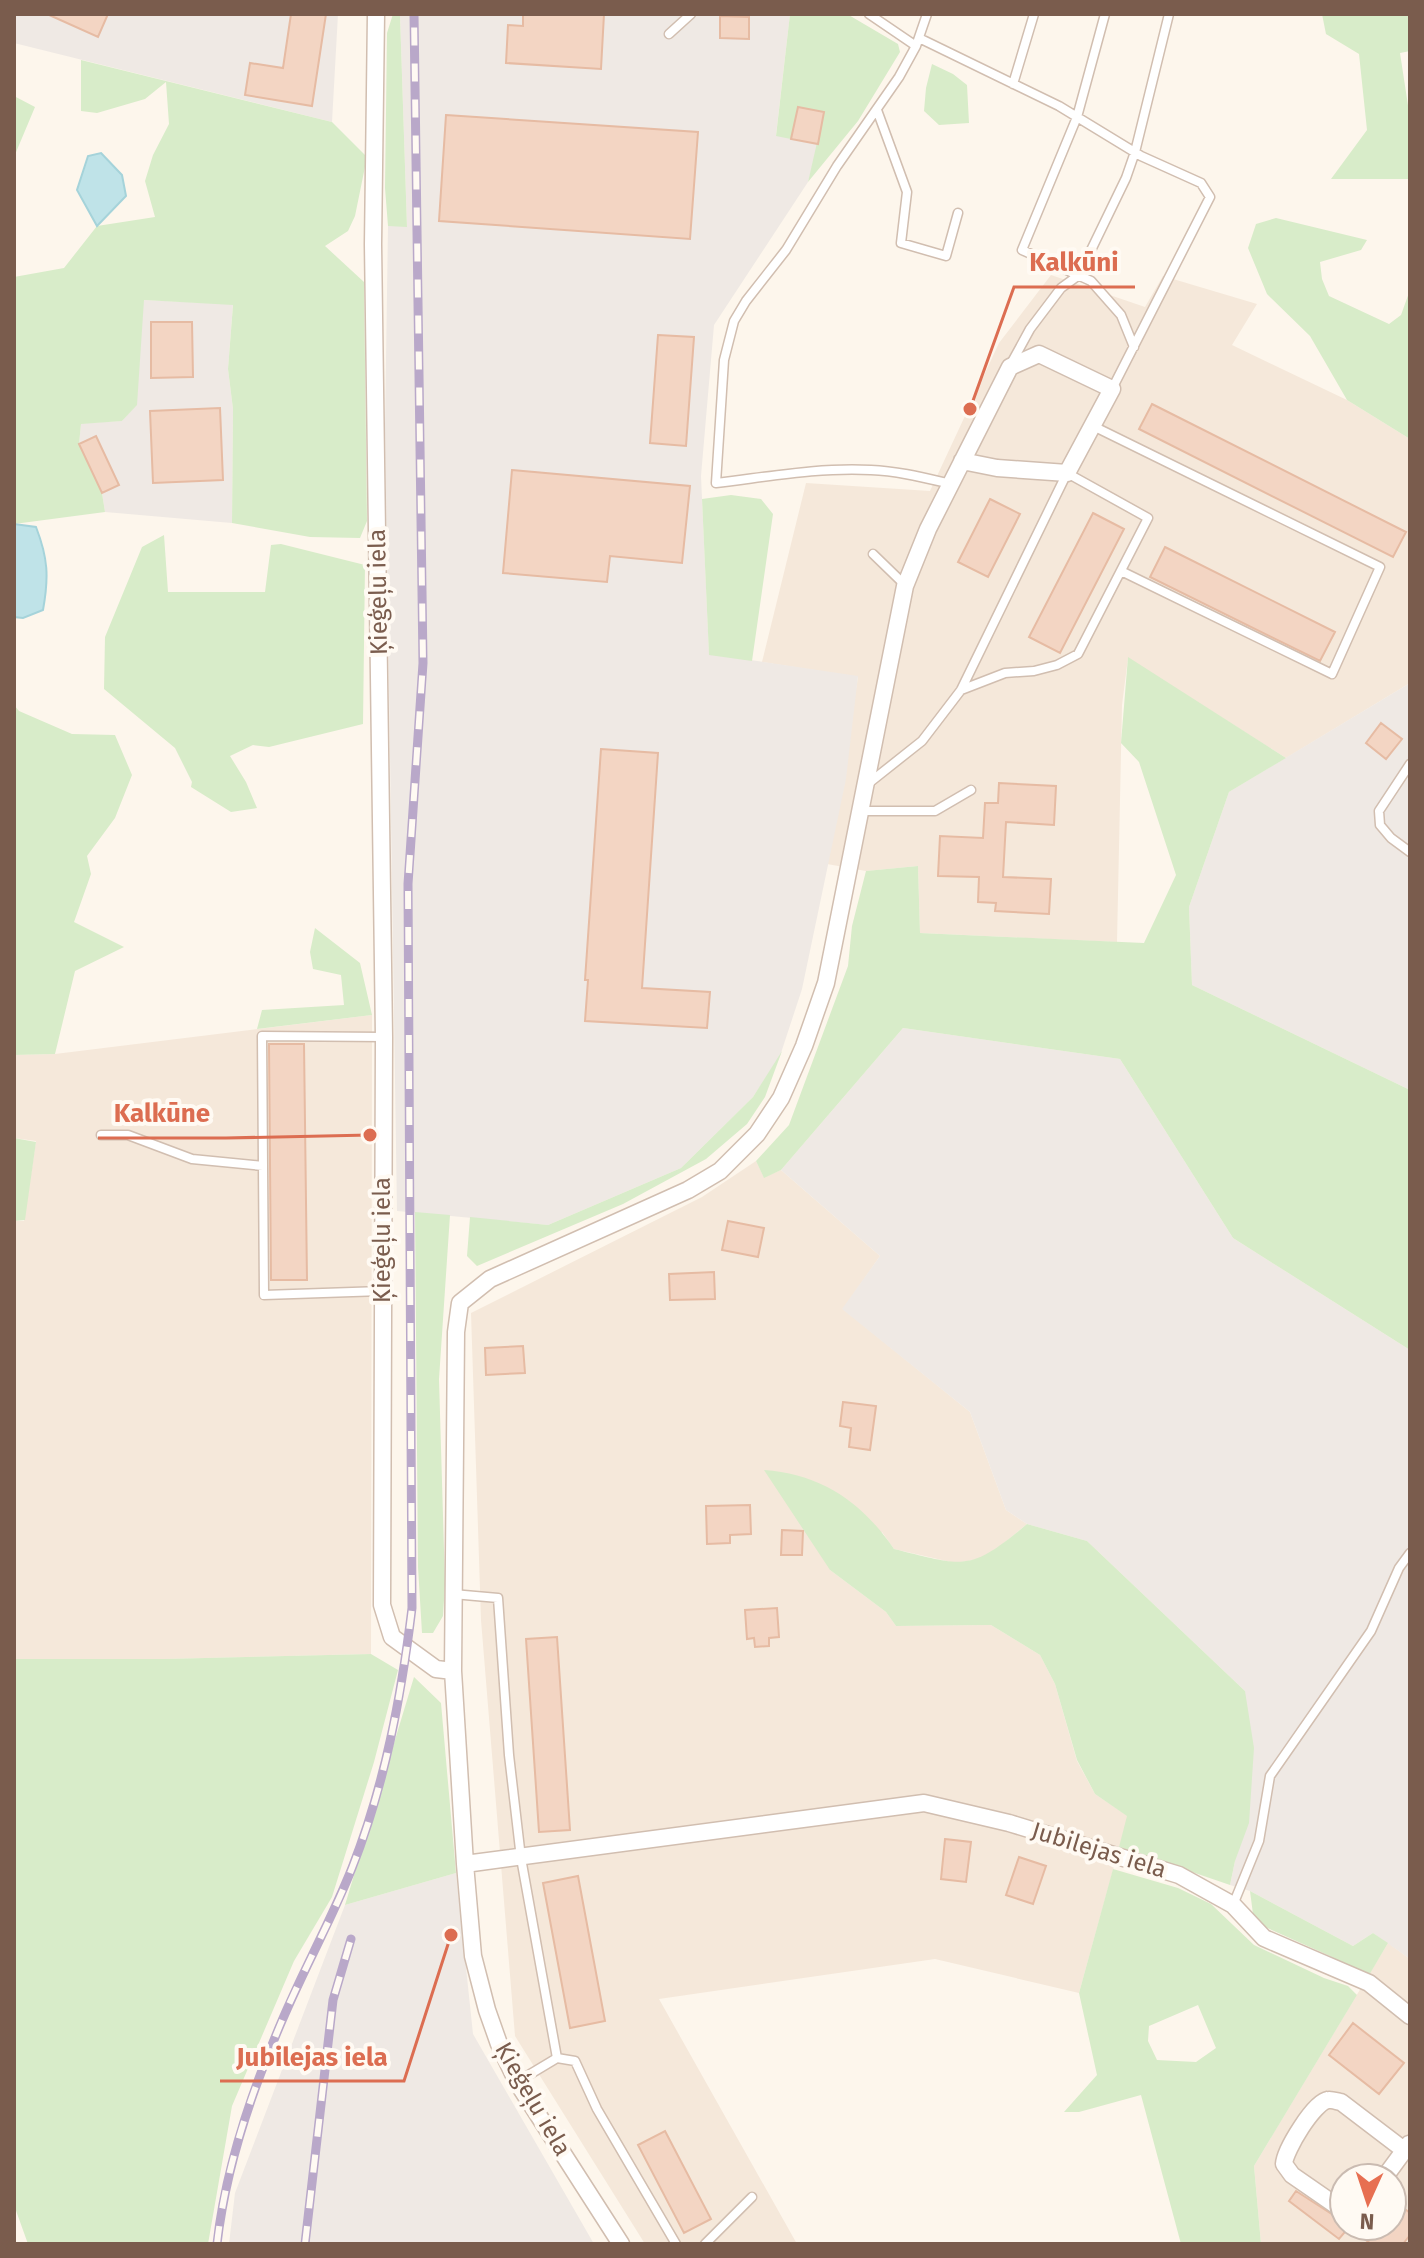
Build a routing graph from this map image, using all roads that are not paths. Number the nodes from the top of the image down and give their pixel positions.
1 (376, 14) edge
2 (691, 14) edge
3 (869, 14) edge
4 (927, 14) edge
5 (1034, 14) edge
6 (1105, 14) edge
7 (1169, 14) edge
8 (669, 34) dead end
9 (918, 42) junction
10 (1013, 84) junction
11 (877, 110) junction
12 (1077, 117) junction
13 (1135, 152) junction
14 (958, 213) dead end
15 (1079, 275) junction
16 (1134, 347) junction
17 (1010, 367) junction
18 (1112, 389) junction
19 (1093, 426) junction
20 (962, 461) junction
21 (1067, 473) junction
22 (951, 484) junction
23 (873, 554) dead end
24 (1121, 571) junction
25 (905, 586) junction
26 (961, 690) junction
27 (1410, 764) edge
28 (867, 784) junction
29 (971, 790) dead end
30 (862, 811) junction
31 (1410, 852) edge
32 (384, 1037) junction
33 (101, 1135) dead end
34 (263, 1166) junction
35 (382, 1291) junction
36 (1410, 1553) edge
37 (453, 1594) junction
38 (453, 1671) junction
39 (521, 1858) junction
40 (465, 1864) junction
41 (1233, 1905) junction
42 (1410, 2016) edge
43 (557, 2058) junction
44 (517, 2082) junction
45 (1407, 2146) edge
46 (752, 2197) dead end
47 (1328, 2200) edge
48 (621, 2244) edge
49 (676, 2244) edge
50 (705, 2244) edge

1 - 32 street, Ķieģeļu iela
2 - 8 lane
3 - 9 lane
4 - 9 lane
5 - 10 lane
6 - 12 lane
7 - 13 lane
9 - 10 lane
9 - 11 lane
10 - 12 lane
11 - 14 lane
11 - 22 lane
12 - 13 lane
12 - 15 lane
13 - 15 lane
13 - 16 lane
15 - 16 lane
15 - 17 lane
16 - 18 lane
17 - 18 street
17 - 20 street
18 - 19 street
19 - 21 street
19 - 24 lane
20 - 21 street
20 - 22 street
21 - 24 lane
21 - 26 lane
22 - 25 street
23 - 25 lane
24 - 26 lane
25 - 28 street
26 - 28 lane
27 - 31 lane
28 - 30 street
29 - 30 lane
30 - 37 street
32 - 34 lane
32 - 35 street, Ķieģeļu iela
33 - 34 lane
34 - 35 lane
35 - 38 street, Ķieģeļu iela
36 - 41 lane
37 - 38 street
37 - 39 lane
38 - 40 street, Ķieģeļu iela
39 - 40 street, Jubilejas iela
39 - 41 street, Jubilejas iela
39 - 43 lane
40 - 44 street, Ķieģeļu iela
41 - 42 street, Jubilejas iela
43 - 44 lane
43 - 49 lane
44 - 48 street, Ķieģeļu iela
45 - 47 street
46 - 50 lane

